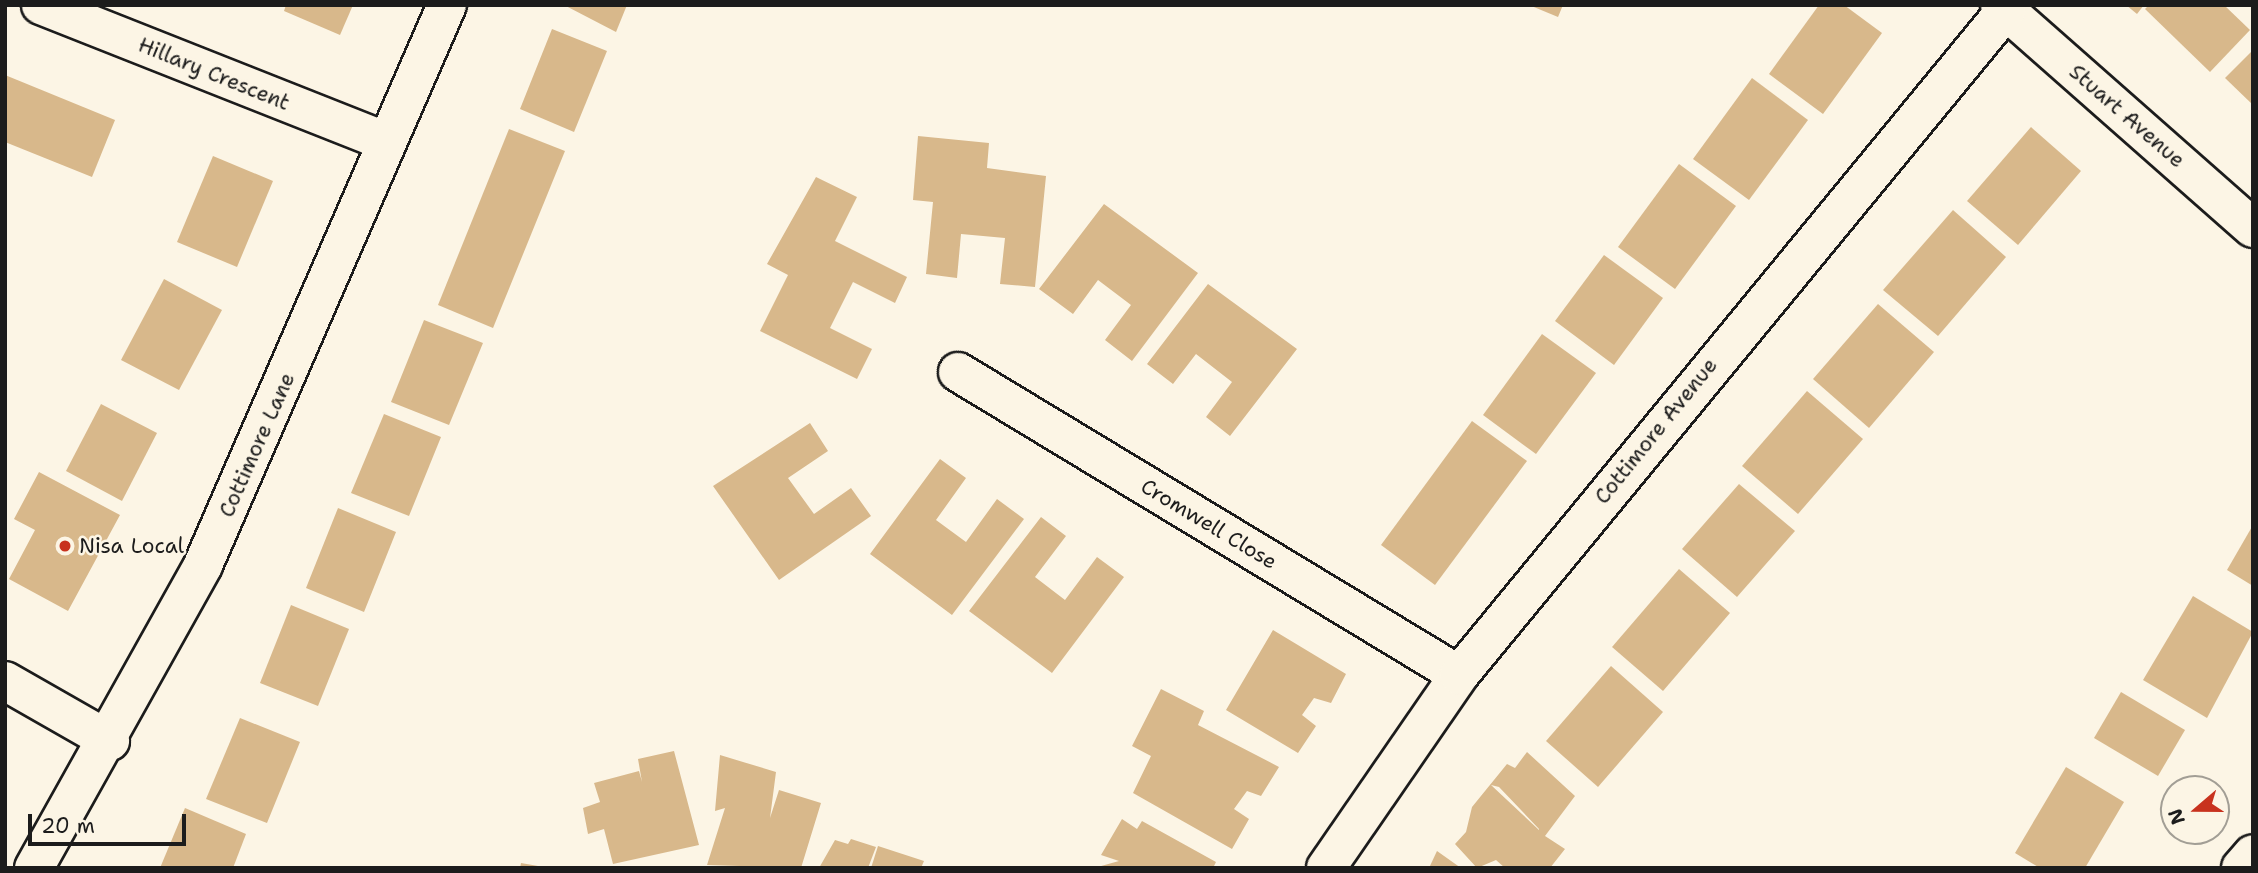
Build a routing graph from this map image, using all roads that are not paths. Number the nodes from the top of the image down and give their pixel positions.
1 (41, 5) edge
2 (447, 5) edge
3 (2003, 7) edge
4 (387, 142) junction
5 (2253, 228) edge
6 (958, 372) dead end
7 (1459, 675) junction
8 (5, 681) edge
9 (110, 741) junction
10 (2253, 854) edge
11 (34, 868) edge
12 (1326, 868) edge
13 (2241, 868) edge

1 - 4 street, Hillary Crescent
2 - 4 street, Cottimore Lane
3 - 5 street, Stuart Avenue
3 - 7 street, Cottimore Avenue
4 - 9 street, Cottimore Lane
6 - 7 street, Cromwell Close
7 - 12 street, Cottimore Avenue
8 - 9 street
9 - 11 street, Cottimore Lane
10 - 13 street

